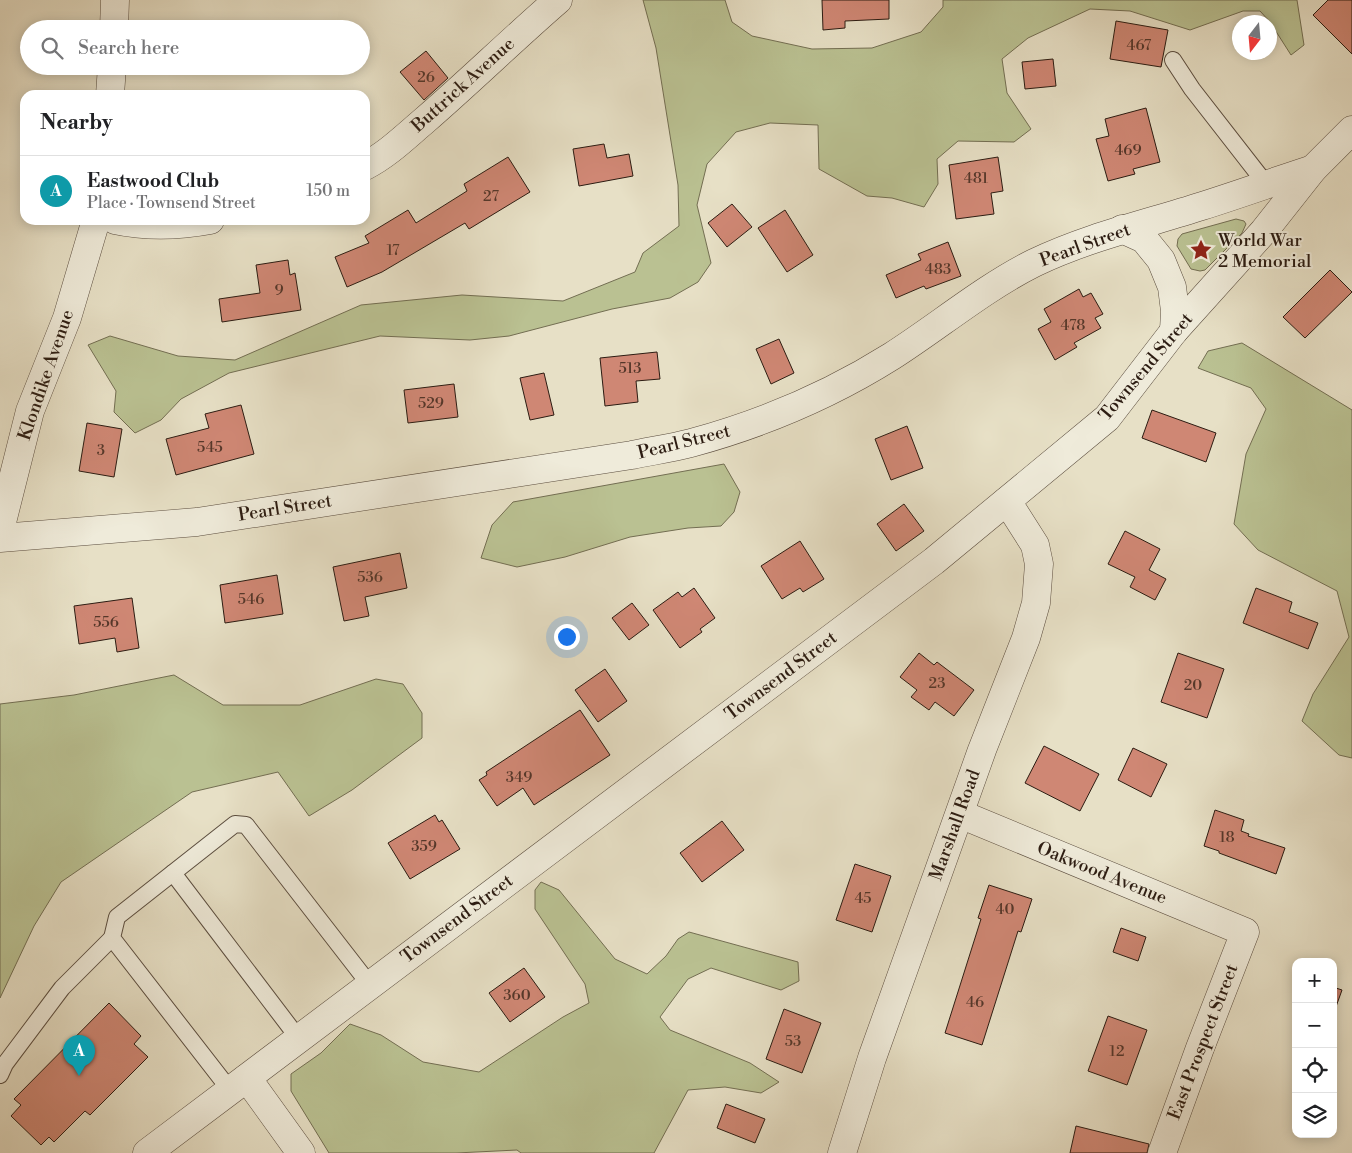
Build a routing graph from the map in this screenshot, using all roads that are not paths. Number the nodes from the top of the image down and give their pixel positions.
1 (115, 0) edge
2 (558, 0) edge
3 (114, 20) edge
4 (1173, 60) dead end
5 (111, 75) edge
6 (110, 90) edge
7 (1352, 130) edge
8 (370, 164) edge
9 (1314, 168) junction
10 (1266, 184) junction
11 (95, 225) edge
12 (1122, 229) junction
13 (1174, 332) junction
14 (1007, 501) junction
15 (0, 530) edge
16 (0, 538) edge
17 (960, 814) junction
18 (173, 872) junction
19 (1245, 932) joint
20 (112, 938) junction
21 (370, 985) junction
22 (298, 1039) junction
23 (0, 1075) edge
24 (238, 1084) junction
25 (146, 1153) edge
26 (301, 1153) edge
27 (842, 1153) edge
28 (1162, 1153) edge

1 - 3 street
2 - 8 street, Buttrick Avenue
4 - 10 lane
5 - 6 street
7 - 9 street, Townsend Street
9 - 10 street, Pearl Street
9 - 13 street, Townsend Street
10 - 12 street, Pearl Street
11 - 15 street, Klondike Avenue
12 - 13 street
12 - 16 street, Pearl Street
13 - 14 street, Townsend Street
14 - 17 street, Marshall Road
14 - 21 street, Townsend Street
17 - 19 street, Oakwood Avenue
17 - 27 street, Marshall Road
18 - 20 lane
18 - 21 lane
18 - 22 lane
19 - 28 street, East Prospect Street
20 - 23 lane
20 - 24 lane
21 - 22 street, Townsend Street
22 - 24 street, Townsend Street
24 - 25 street, Townsend Street
24 - 26 street

